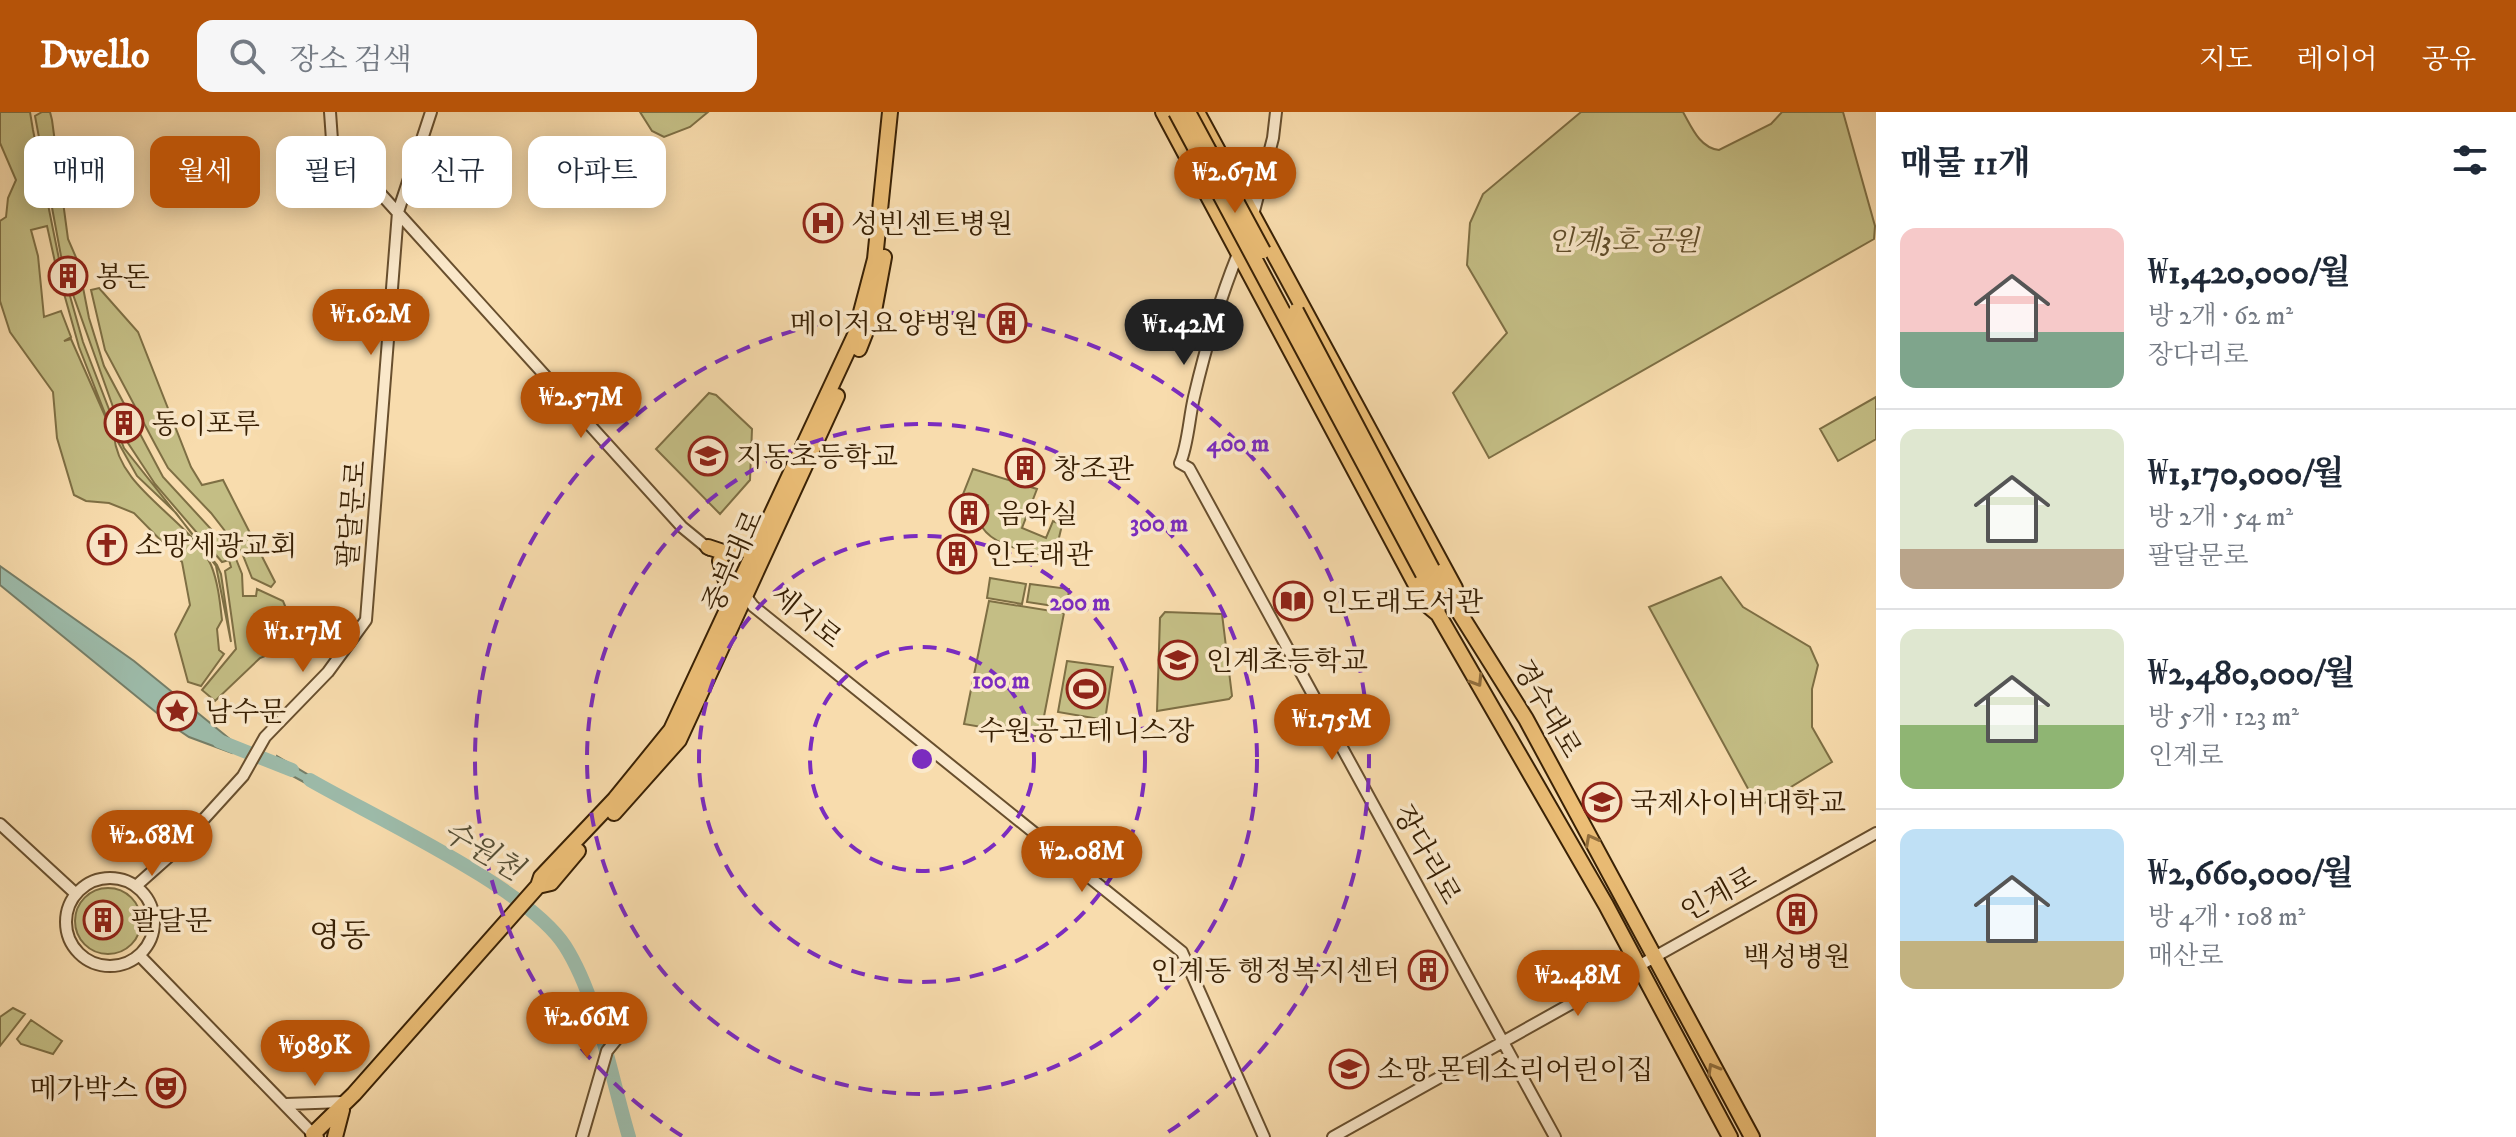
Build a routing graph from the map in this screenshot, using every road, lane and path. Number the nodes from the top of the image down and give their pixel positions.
1 (330, 112) edge
2 (431, 112) edge
3 (893, 112) edge
4 (1163, 112) edge
5 (1176, 112) edge
6 (1188, 112) edge
7 (1197, 112) edge
8 (1276, 112) edge
9 (1267, 158) junction
10 (1230, 173) junction
11 (398, 212) junction
12 (1253, 215) junction
13 (1239, 252) junction
14 (708, 547) junction
15 (757, 547) junction
16 (720, 561) junction
17 (1428, 571) junction
18 (742, 590) junction
19 (732, 602) junction
20 (1456, 603) junction
21 (1438, 614) junction
22 (0, 824) edge
23 (1876, 833) edge
24 (136, 886) junction
25 (535, 889) junction
26 (76, 894) junction
27 (139, 955) junction
28 (1652, 956) junction
29 (1636, 966) junction
30 (617, 1038) dead end
31 (1502, 1041) junction
32 (346, 1102) junction
33 (286, 1104) junction
34 (314, 1136) edge
35 (335, 1137) edge
36 (582, 1137) edge
37 (1264, 1137) edge
38 (1333, 1137) edge
39 (1555, 1137) edge
40 (1730, 1137) edge
41 (1752, 1137) edge

1 - 11 street, 세지로
2 - 11 street, 팔달문로
3 - 15 main road, 중부대로
3 - 18 main road, 중부대로
4 - 13 main road, 경수대로
5 - 17 main road, bridge
6 - 17 main road, bridge
7 - 10 main road, 경수대로
8 - 9 street
9 - 10 street
9 - 12 street
10 - 12 main road, 경수대로
11 - 14 street, 세지로
11 - 24 street, 팔달문로
12 - 13 street
12 - 20 main road, 경수대로
13 - 21 main road, 경수대로
13 - 31 street, 장다리로
14 - 15 main road
14 - 16 street, 세지로
15 - 18 main road, 중부대로
16 - 18 street, 세지로
16 - 19 main road
17 - 20 main road, 경수대로
17 - 21 main road, 경수대로
18 - 19 main road, 중부대로
18 - 25 main road, 중부대로
18 - 37 street, 세지로
19 - 25 main road, 중부대로
28 -> 20 main road, 경수대로
21 -> 29 main road, 경수대로
22 - 26 street
23 - 28 street, 인계로
24 - 26 street
24 - 27 street
25 - 32 main road, 중부대로
26 - 27 street
27 - 33 street
28 - 29 street, 인계로
41 -> 28 main road, 경수대로
29 - 31 street, 인계로
29 - 40 main road, 경수대로
30 - 36 street
31 - 38 street, 인계로
31 - 39 street, 장다리로
32 - 33 street
32 - 34 main road, 중부대로
32 - 35 main road
33 - 34 street

